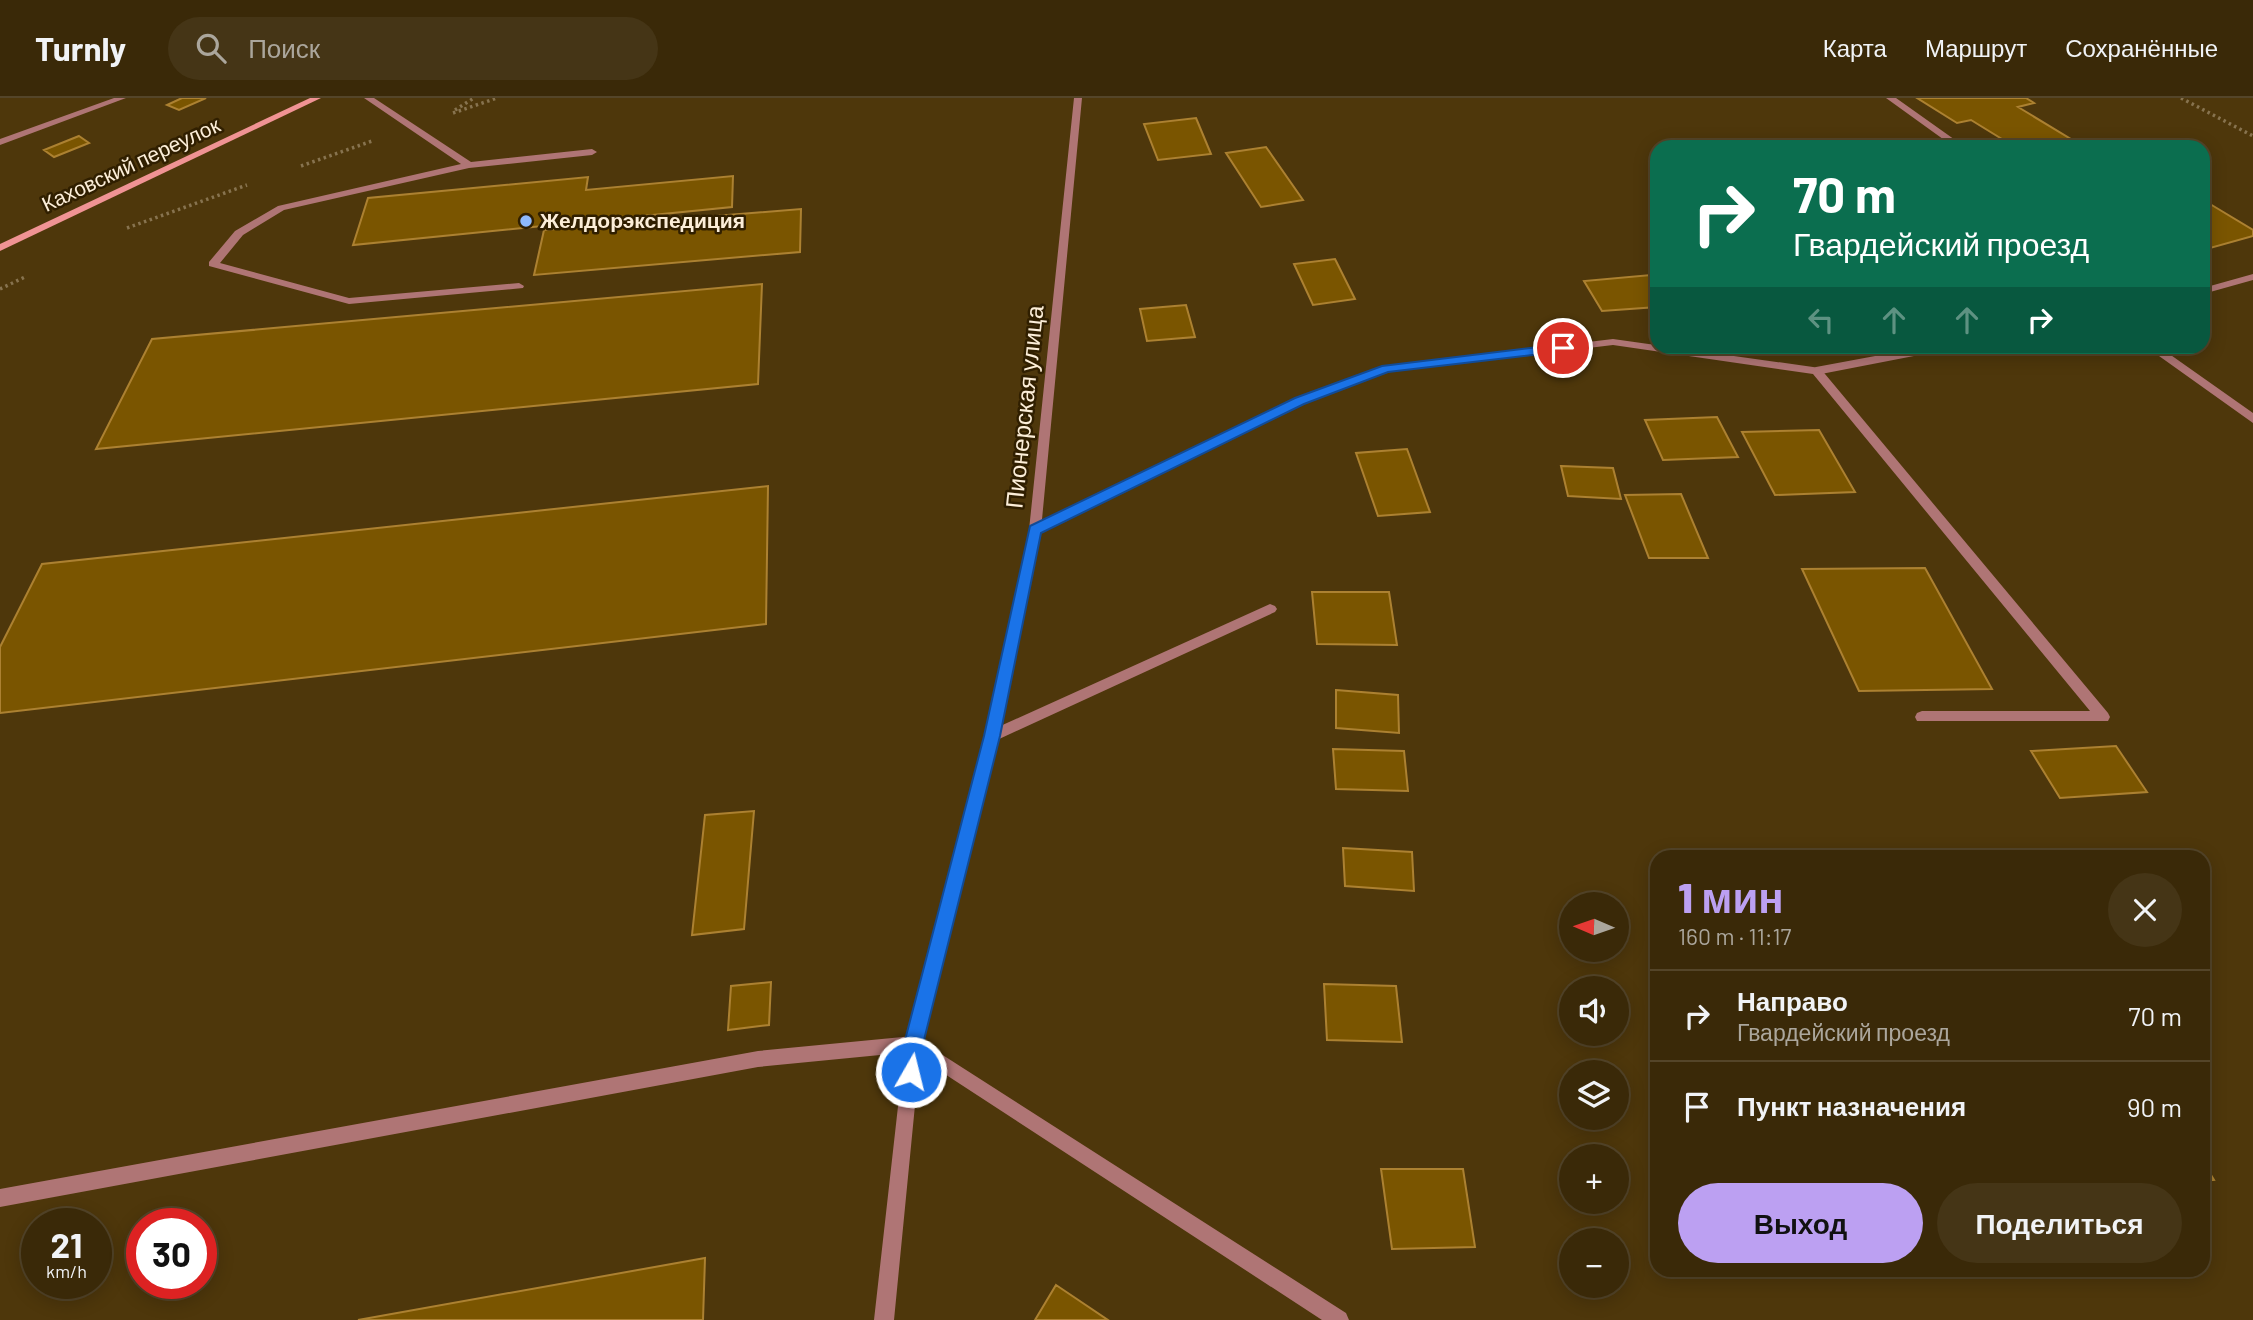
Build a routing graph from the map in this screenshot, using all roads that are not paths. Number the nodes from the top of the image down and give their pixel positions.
1 (122, 98) edge
2 (317, 98) edge
3 (368, 98) edge
4 (1078, 98) edge
5 (1890, 98) edge
6 (1950, 140) edge
7 (0, 142) edge
8 (592, 152) dead end
9 (469, 165) junction
10 (0, 248) edge
11 (2253, 277) edge
12 (519, 286) dead end
13 (2210, 289) edge
14 (1650, 347) edge
15 (1697, 354) edge
16 (1907, 354) edge
17 (2161, 354) edge
18 (1816, 371) junction
19 (2253, 419) edge
20 (1035, 530) junction
21 (1270, 609) dead end
22 (1922, 717) dead end
23 (992, 736) junction
24 (914, 1044) junction
25 (0, 1198) edge
26 (884, 1320) edge
27 (1339, 1320) edge

1 - 7 street
2 - 10 main road, Каховский переулок
3 - 9 street
4 - 20 street, Пионерская улица
5 - 6 street
8 - 9 street
9 - 12 street
11 - 13 street
14 - 20 street
15 - 18 street
16 - 18 street
17 - 19 street
18 - 22 street
20 - 23 street, Пионерская улица
21 - 23 street
23 - 24 street, Пионерская улица
24 - 25 street
24 - 26 street, Пионерская улица
24 - 27 street

